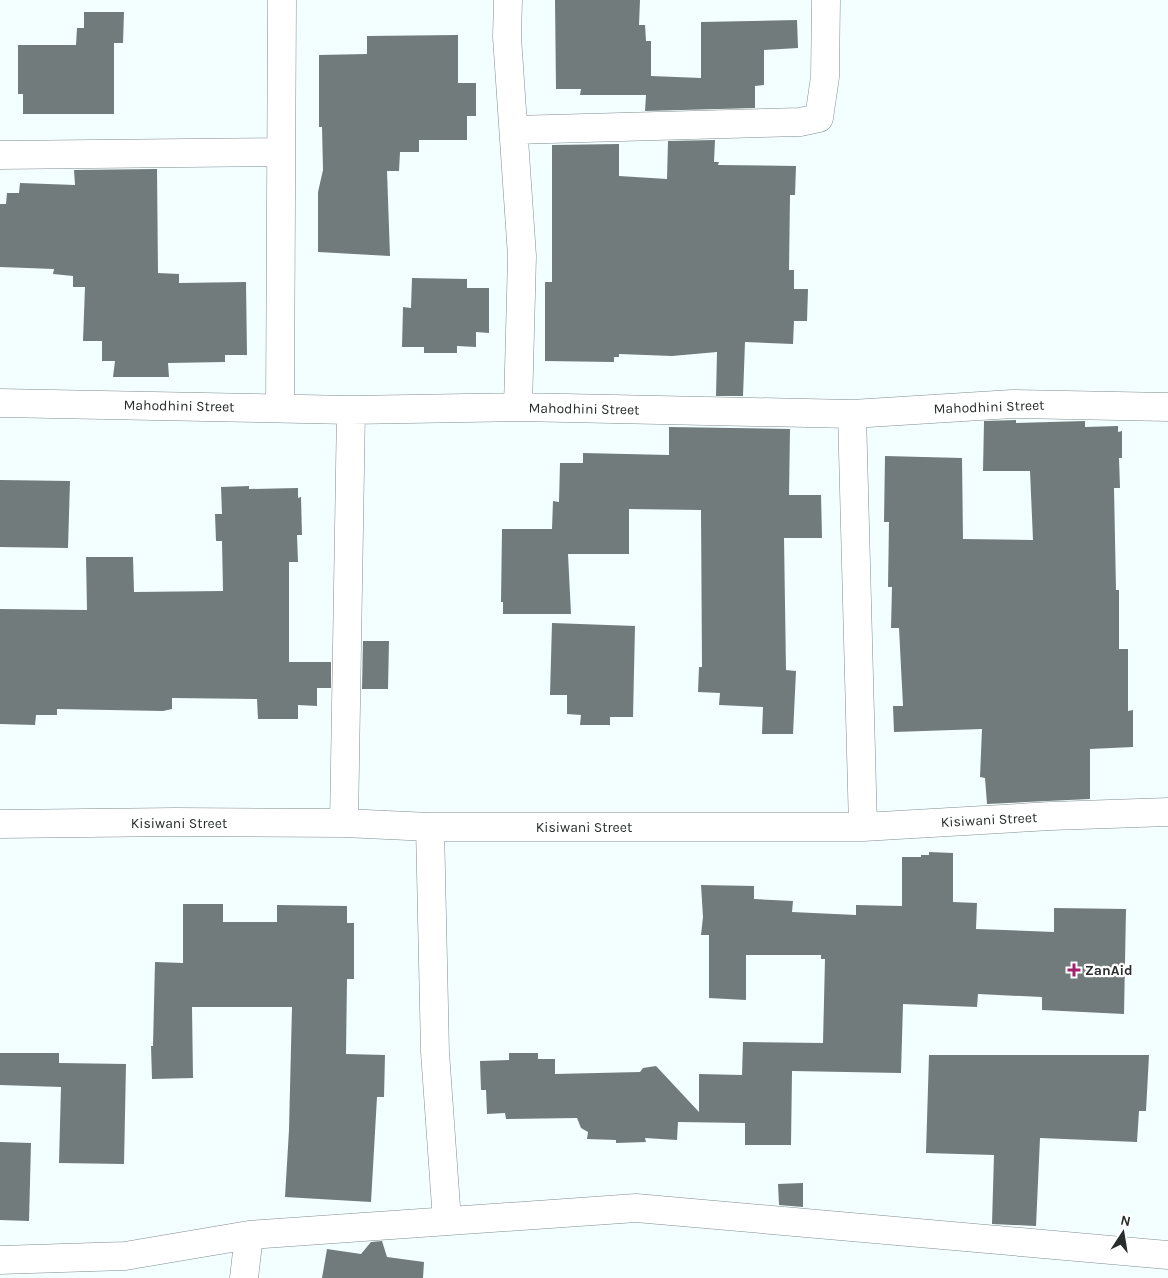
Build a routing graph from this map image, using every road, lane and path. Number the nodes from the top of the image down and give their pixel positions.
1 (282, 0) edge
2 (508, 0) edge
3 (826, 0) edge
4 (514, 130) junction
5 (281, 152) junction
6 (0, 155) edge
7 (0, 402) edge
8 (1168, 406) edge
9 (518, 407) junction
10 (280, 408) junction
11 (351, 410) junction
12 (852, 414) junction
13 (1168, 812) edge
14 (0, 824) edge
15 (344, 824) junction
16 (430, 827) junction
17 (863, 827) junction
18 (447, 1221) junction
19 (248, 1234) junction
20 (1168, 1255) edge
21 (0, 1260) edge
22 (244, 1278) edge

1 - 5 street
2 - 4 street
3 - 4 street
4 - 9 street
5 - 6 street
5 - 10 street
7 - 10 street, Mahodhini Street
8 - 12 street, Mahodhini Street
9 - 11 street, Mahodhini Street
9 - 12 street, Mahodhini Street
10 - 11 street, Mahodhini Street
11 - 15 street
12 - 17 street
13 - 17 street, Kisiwani Street
14 - 15 street, Kisiwani Street
15 - 16 street, Kisiwani Street
16 - 17 street, Kisiwani Street
16 - 18 street
18 - 19 street
18 - 20 street
19 - 21 street
19 - 22 street

